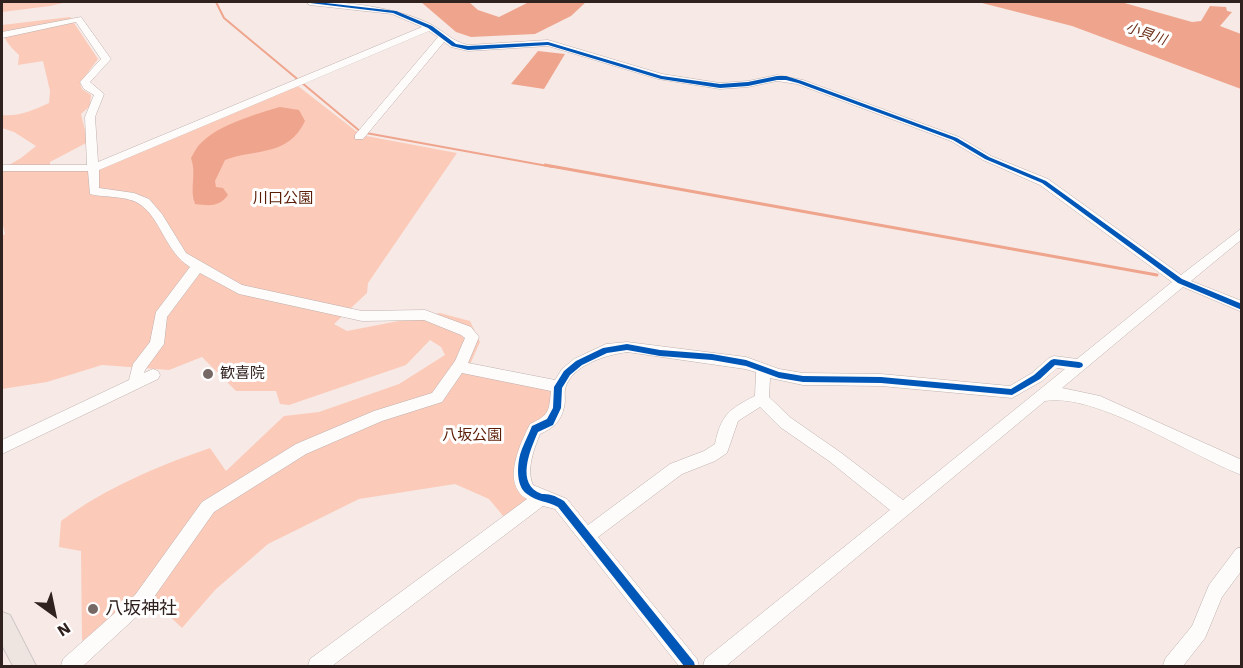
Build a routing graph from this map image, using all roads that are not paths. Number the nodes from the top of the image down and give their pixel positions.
1 (310, 2) edge
2 (430, 27) junction
3 (2, 35) edge
4 (442, 38) junction
5 (359, 137) dead end
6 (2, 168) edge
7 (93, 168) junction
8 (1242, 232) edge
9 (198, 266) junction
10 (1180, 281) junction
11 (1242, 307) edge
12 (462, 362) junction
13 (1078, 365) junction
14 (763, 369) junction
15 (153, 375) dead end
16 (136, 382) junction
17 (558, 387) junction
18 (1040, 397) junction
19 (762, 399) junction
20 (2, 447) edge
21 (1242, 468) edge
22 (541, 498) junction
23 (902, 509) junction
24 (586, 536) junction
25 (1242, 555) edge
26 (2, 623) edge
27 (1177, 665) edge
28 (25, 666) edge
29 (70, 666) edge
30 (317, 666) edge
31 (690, 666) edge
32 (712, 666) edge

1 - 2 street
2 - 4 street
2 - 7 street
3 - 7 street
4 - 5 street
4 - 10 street
6 - 7 street
7 - 9 street
8 - 10 street
9 - 12 street
9 - 16 street
10 - 11 street
10 - 13 street
12 - 17 street
12 - 29 street
13 - 14 street
13 - 18 street
14 - 17 street
14 - 19 street
15 - 16 street
16 - 20 street
17 - 22 street
18 - 21 street
18 - 23 street
19 - 23 street
19 - 24 street
22 - 24 street
22 - 30 street
23 - 32 street
24 - 31 street
25 - 27 street
26 - 28 main road

